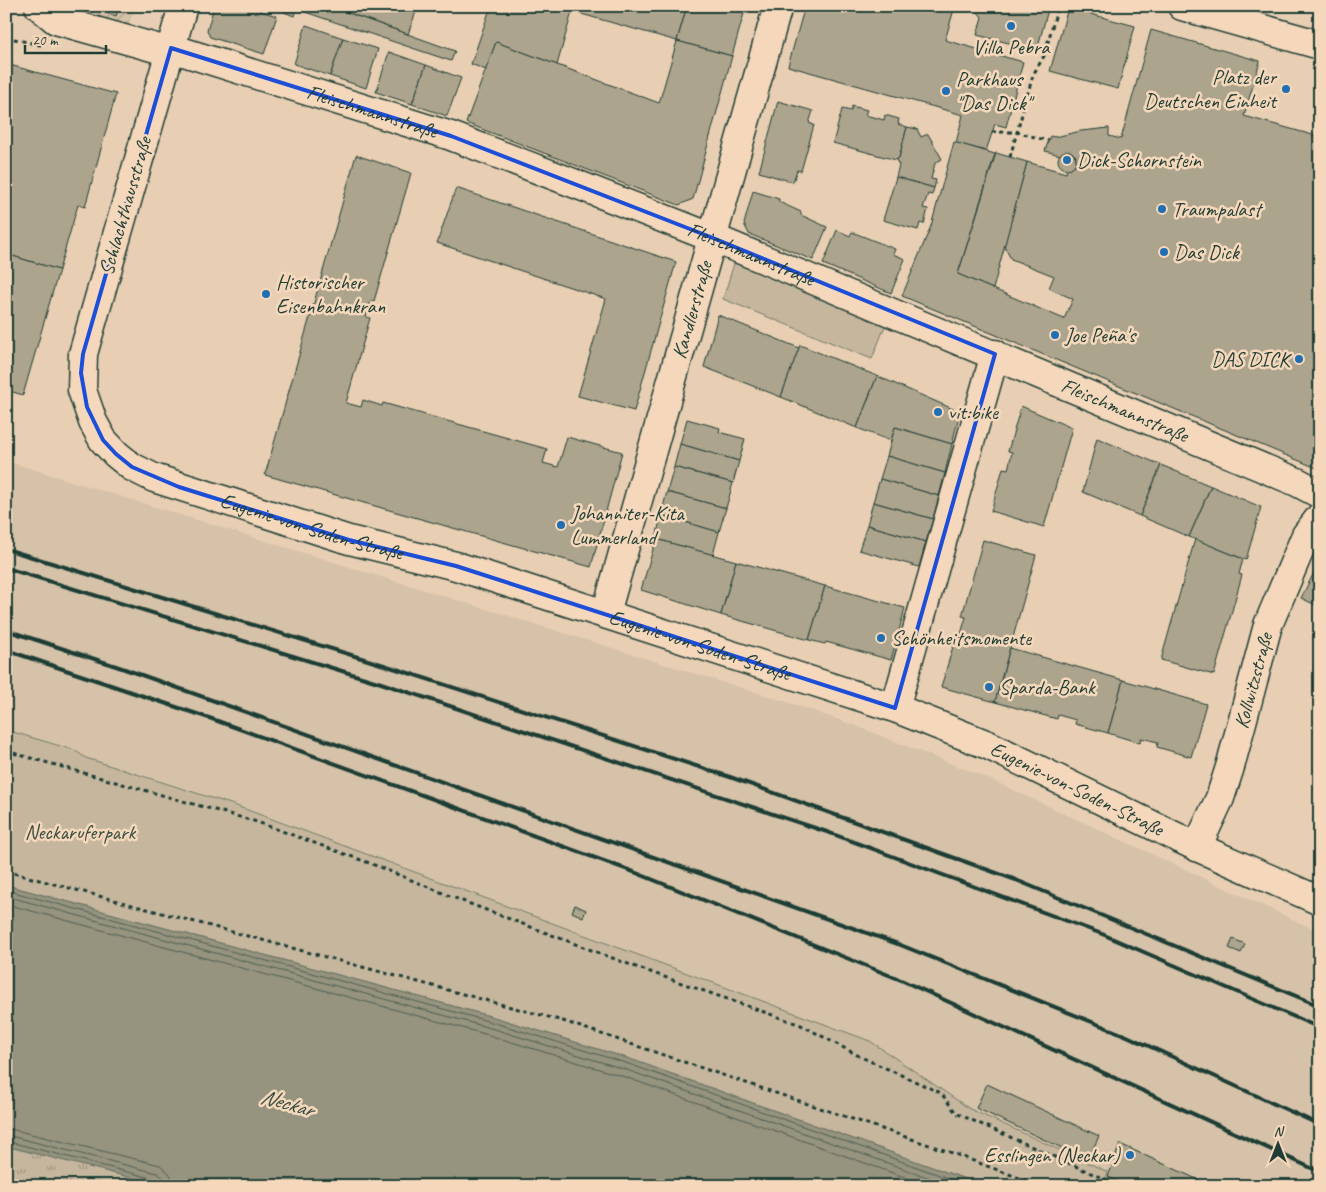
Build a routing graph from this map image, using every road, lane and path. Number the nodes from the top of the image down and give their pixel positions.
1 (39, 6) edge
2 (183, 6) edge
3 (778, 6) edge
4 (1058, 6) edge
5 (1182, 6) edge
6 (1320, 45) edge
7 (170, 50) junction
8 (992, 132) dead end
9 (1017, 132) junction
10 (1048, 140) dead end
11 (1010, 157) dead end
12 (713, 238) junction
13 (995, 354) junction
14 (87, 407) joint
15 (1320, 494) edge
16 (1320, 517) edge
17 (606, 613) junction
18 (895, 708) junction
19 (6, 751) edge
20 (1197, 847) junction
21 (6, 871) edge
22 (1320, 901) edge
23 (1041, 1186) edge
24 (1120, 1186) edge

1 - 7 street, Fleischmannstraße
2 - 7 street, Schlachthausstraße
3 - 12 street, Kandlerstraße
4 - 9 path
5 - 6 street
7 - 12 street, Fleischmannstraße
7 - 14 street, Schlachthausstraße
8 - 9 path
9 - 10 path
9 - 11 path
12 - 13 street, Fleischmannstraße
12 - 17 street, Kandlerstraße
13 - 15 street, Fleischmannstraße
13 - 18 street
14 - 17 street, Eugenie-von-Soden-Straße
16 - 20 street, Kollwitzstraße
17 - 18 street, Eugenie-von-Soden-Straße
18 - 20 street, Eugenie-von-Soden-Straße
19 - 24 path
20 - 22 street, Eugenie-von-Soden-Straße
21 - 23 path

